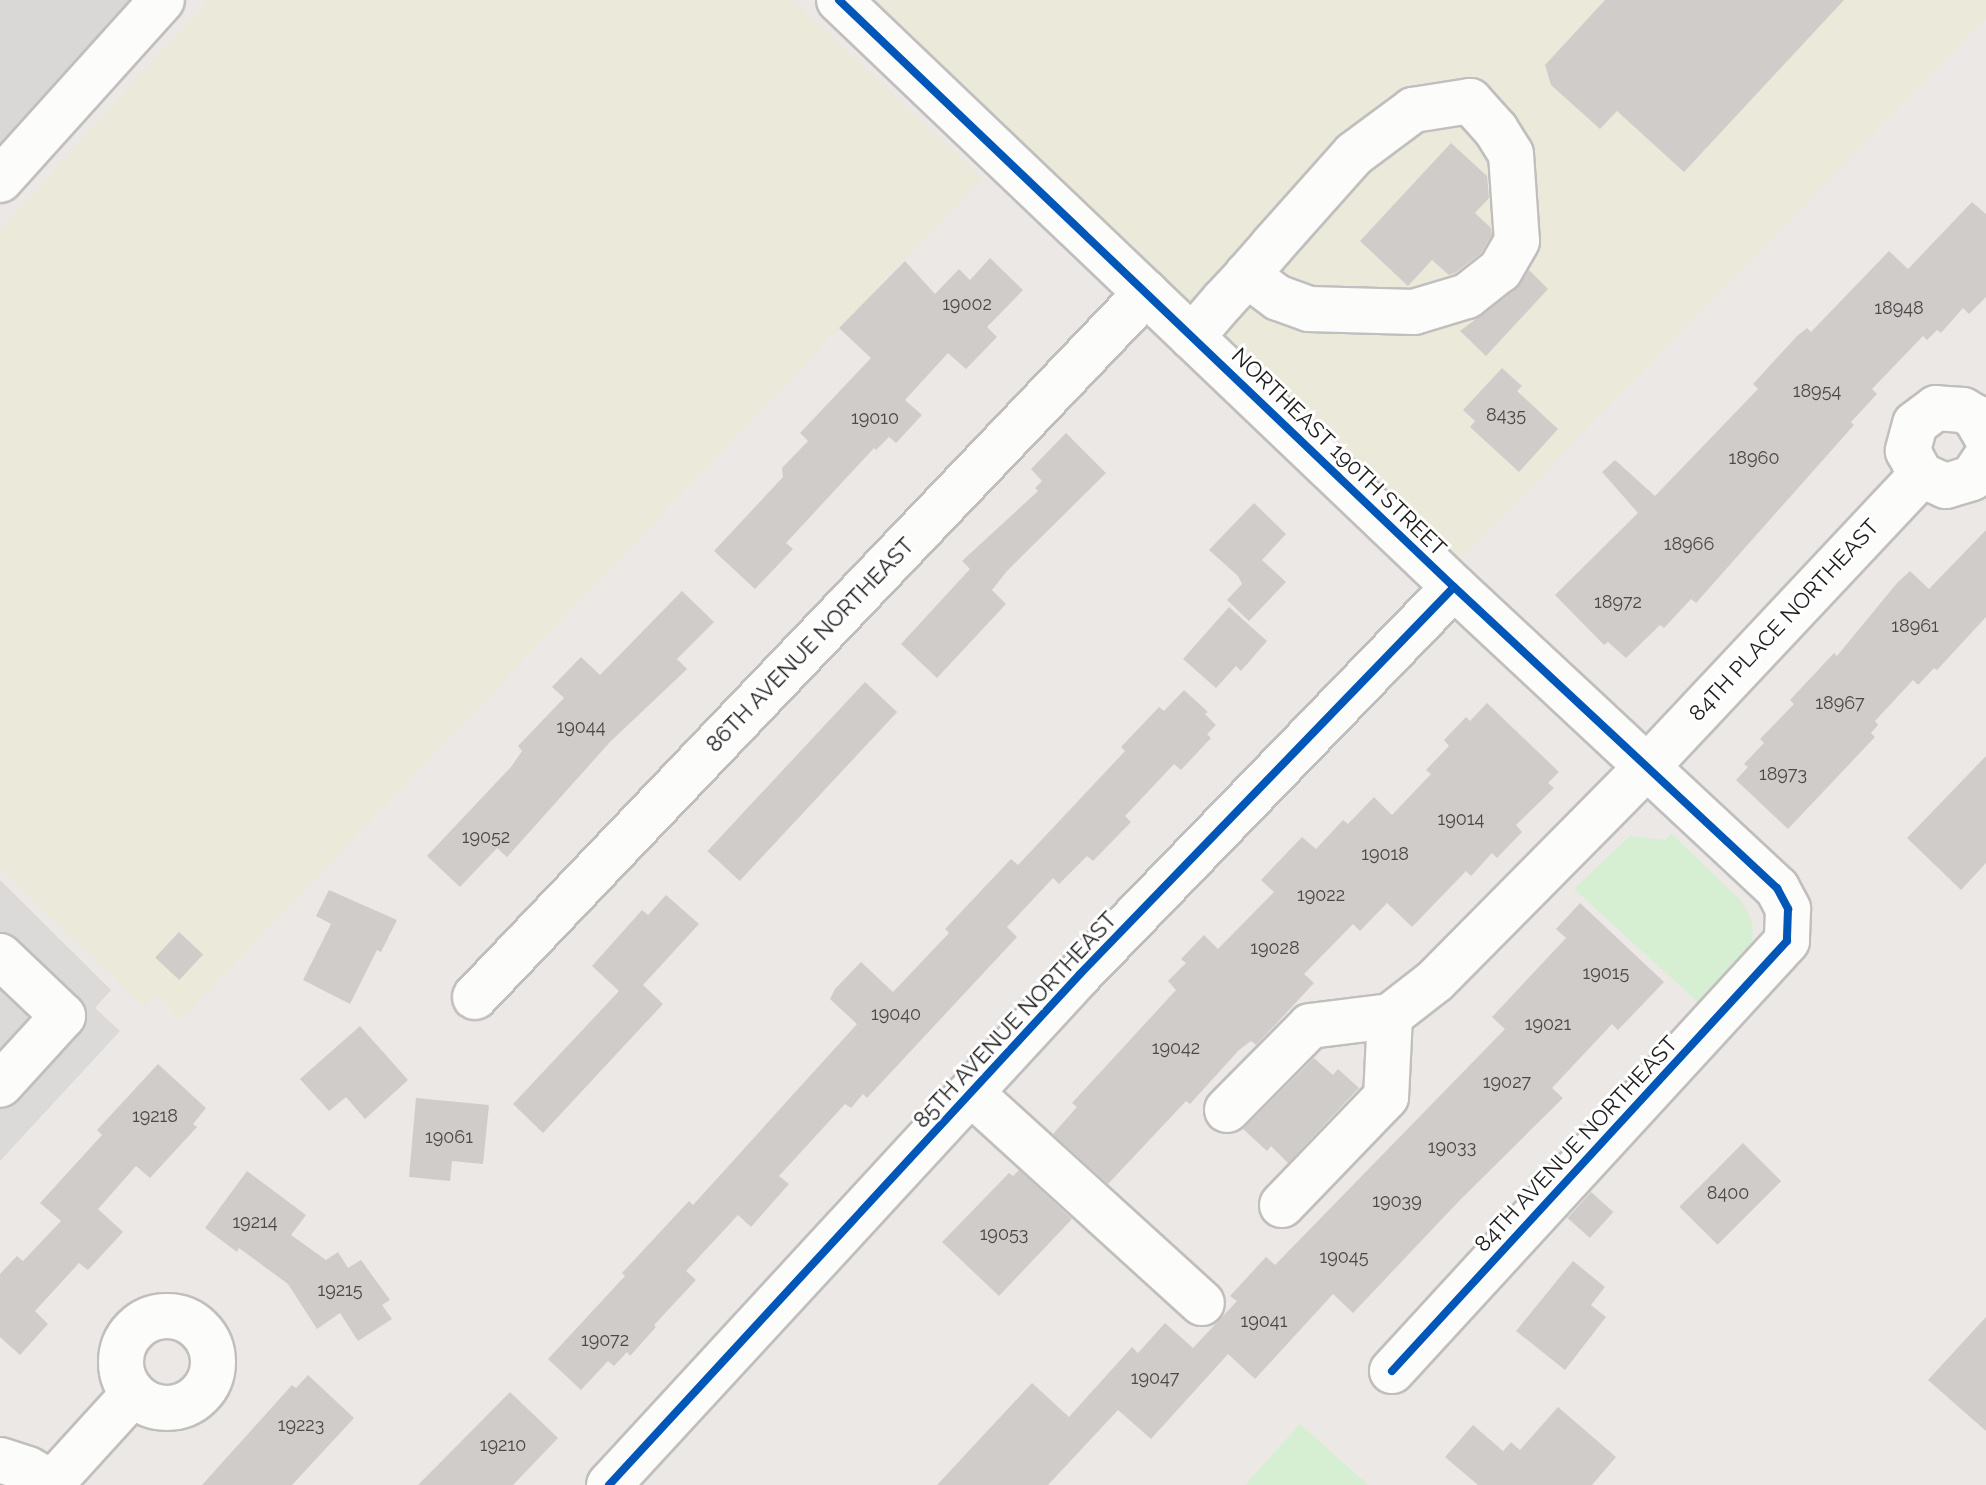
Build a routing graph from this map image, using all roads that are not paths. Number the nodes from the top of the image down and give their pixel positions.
1 (162, 0) edge
2 (839, 0) edge
3 (0, 180) edge
4 (1247, 275) junction
5 (1146, 293) junction
6 (1192, 337) junction
7 (1983, 429) edge
8 (1921, 475) junction
9 (1454, 587) junction
10 (1648, 766) junction
11 (1787, 941) joint
12 (0, 956) edge
13 (475, 997) dead end
14 (1390, 1016) junction
15 (0, 1085) edge
16 (971, 1093) junction
17 (1227, 1110) dead end
18 (1282, 1205) dead end
19 (1202, 1303) dead end
20 (1392, 1371) dead end
21 (133, 1394) dead end
22 (0, 1460) edge
23 (54, 1484) edge
24 (609, 1485) edge

1 - 3 street
2 - 5 street, NORTHEAST 190TH STREET
4 - 4 street
4 - 6 street
5 - 6 street, NORTHEAST 190TH STREET
5 - 13 street, 86TH AVENUE NORTHEAST
6 - 9 street, NORTHEAST 190TH STREET
7 - 8 street
7 - 8 street
8 - 10 street, 84TH PLACE NORTHEAST
9 - 10 street, NORTHEAST 190TH STREET
9 - 16 street, 85TH AVENUE NORTHEAST
10 - 11 street, NORTHEAST 190TH STREET
10 - 14 street, 84TH PLACE NORTHEAST
11 - 20 street, 84TH AVENUE NORTHEAST
12 - 15 street
14 - 17 street
14 - 18 street
16 - 19 street
16 - 24 street, 85TH AVENUE NORTHEAST
21 - 23 street
22 - 23 street

